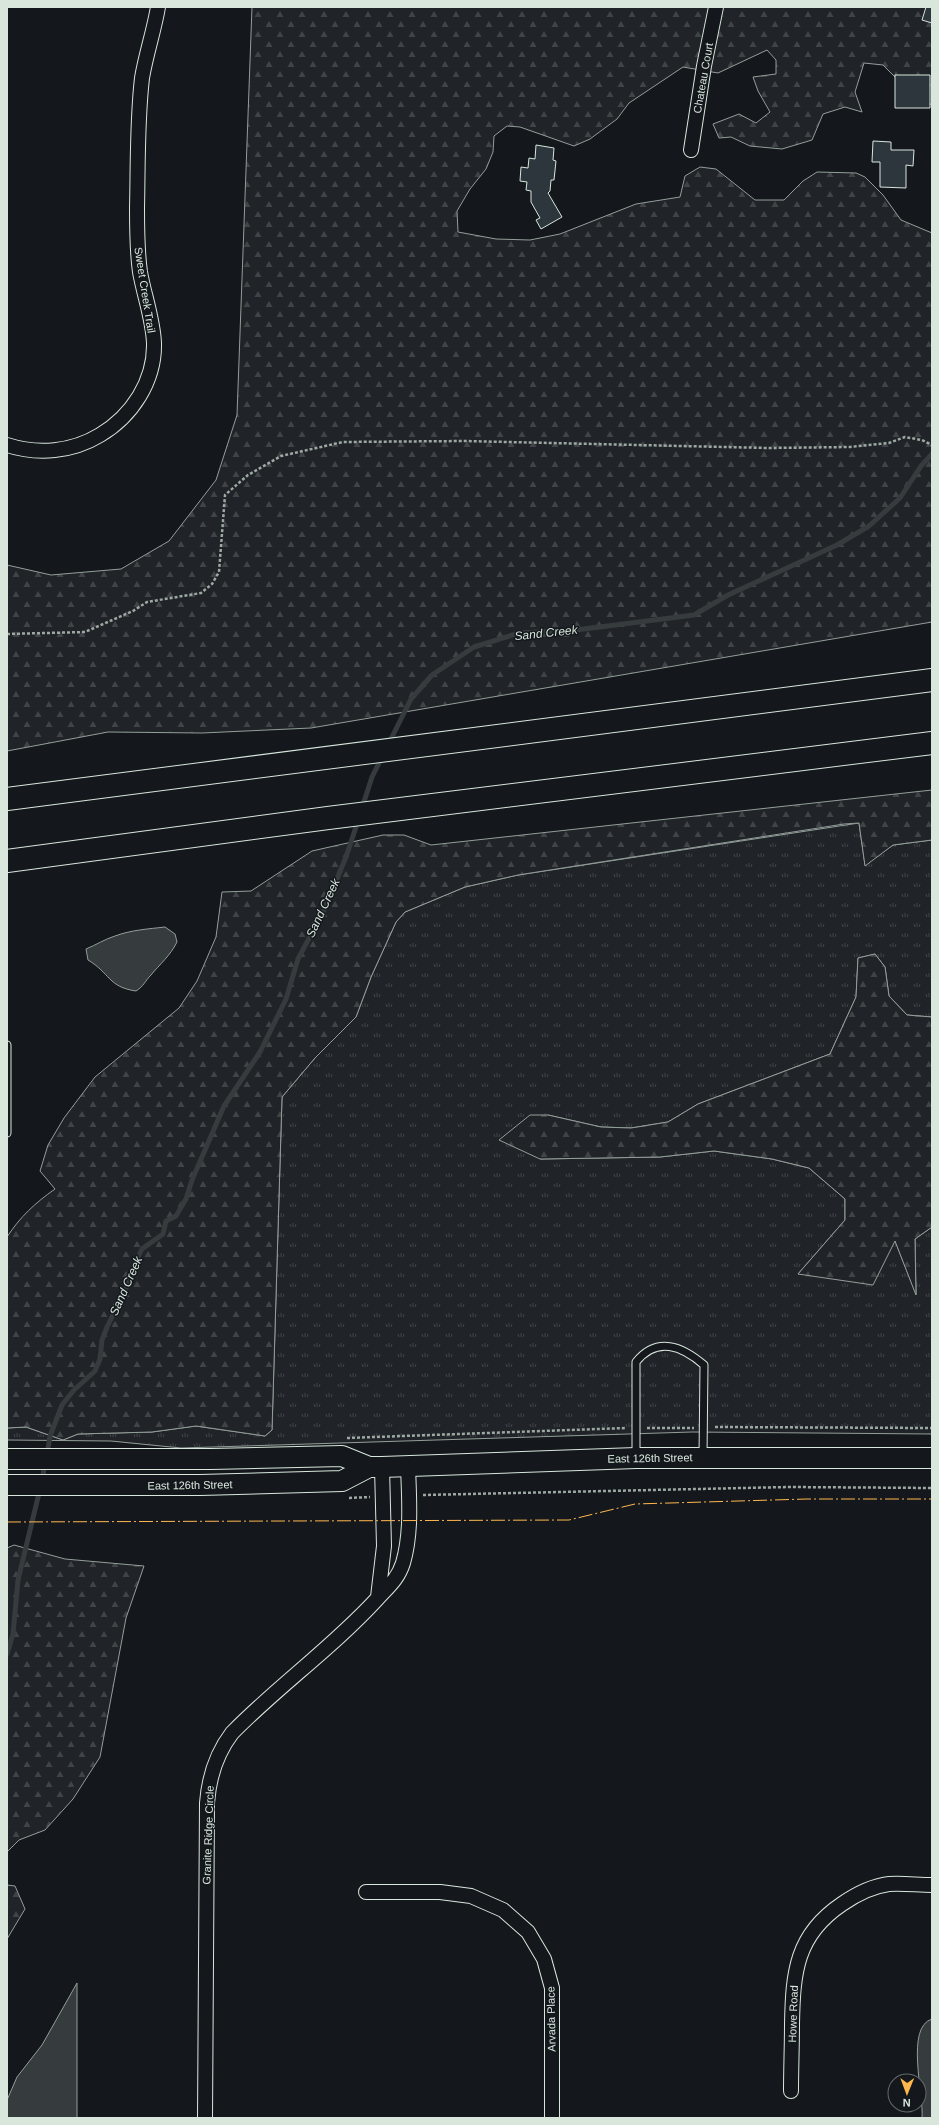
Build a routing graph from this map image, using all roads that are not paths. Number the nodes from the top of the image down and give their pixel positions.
1 (158, 7) edge
2 (716, 7) edge
3 (691, 150) dead end
4 (7, 445) edge
5 (932, 680) edge
6 (932, 743) edge
7 (7, 799) edge
8 (7, 861) edge
9 (7, 1045) edge
10 (8, 1102) edge
11 (7, 1133) edge
12 (703, 1457) junction
13 (636, 1458) junction
14 (932, 1458) edge
15 (7, 1459) edge
16 (408, 1466) junction
17 (375, 1467) junction
18 (7, 1485) edge
19 (378, 1597) junction
20 (932, 1885) edge
21 (366, 1892) dead end
22 (791, 2091) dead end
23 (205, 2118) edge
24 (552, 2118) edge

1 - 4 street, Sweet Creek Trail
2 - 3 street, Chateau Court
5 - 7 highway
6 - 8 highway
9 - 10 lane
10 - 11 lane
12 - 13 main road, East 126th Street
12 - 13 lane
12 - 14 main road, East 126th Street
13 - 16 main road, East 126th Street
15 - 17 main road, East 126th Street
16 - 17 main road, East 126th Street
16 - 19 street, Granite Ridge Circle
17 - 18 main road, East 126th Street
17 - 19 street
19 - 23 street, Granite Ridge Circle
20 - 22 street, Howe Road
21 - 24 street, Arvada Place

